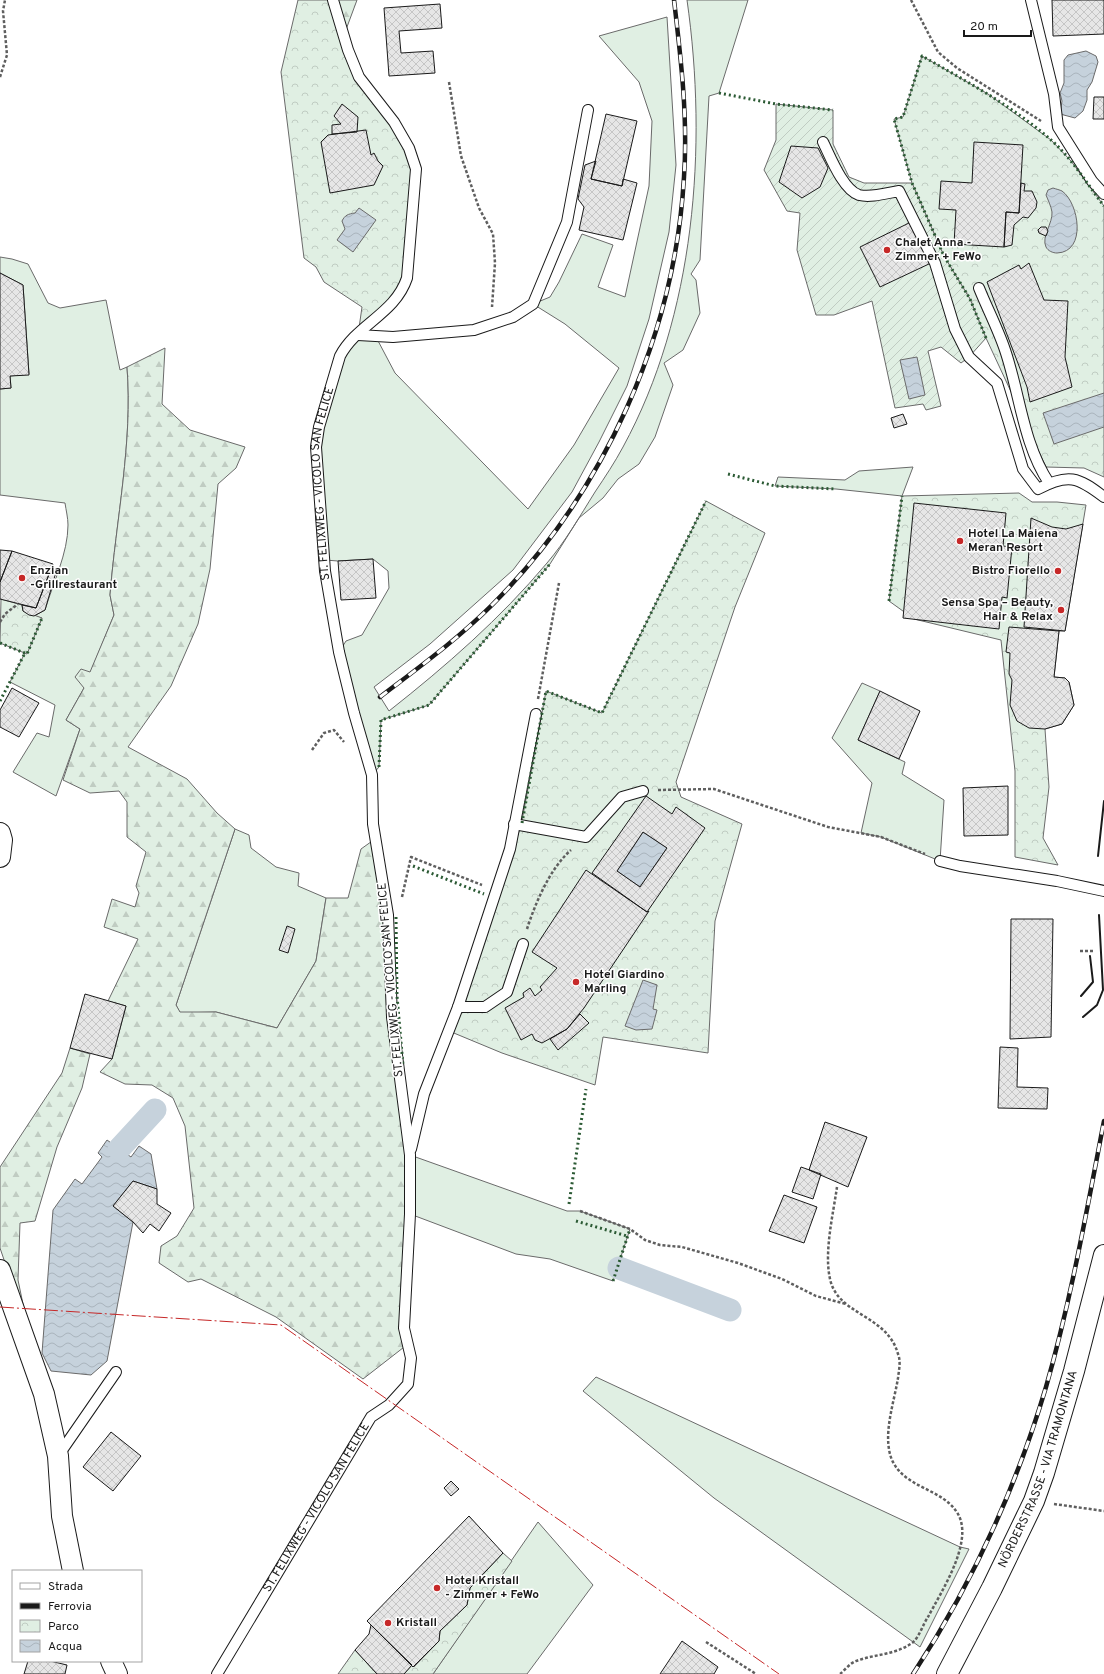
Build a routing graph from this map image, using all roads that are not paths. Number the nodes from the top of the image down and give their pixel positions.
1 (333, 0) edge
2 (1031, 0) edge
3 (588, 110) dead end
4 (823, 142) dead end
5 (1104, 194) edge
6 (979, 288) dead end
7 (358, 335) junction
8 (1049, 483) junction
9 (1104, 497) edge
10 (536, 714) road end
11 (643, 791) dead end
12 (514, 824) junction
13 (0, 833) edge
14 (0, 858) edge
15 (940, 861) road end
16 (1104, 891) edge
17 (523, 944) road end
18 (458, 1007) junction
19 (410, 1154) junction
20 (1104, 1254) edge
21 (0, 1270) edge
22 (116, 1372) dead end
23 (58, 1456) junction
24 (73, 1570) edge
25 (111, 1662) edge
26 (117, 1674) edge
27 (216, 1674) edge
28 (947, 1674) edge

1 - 7 lane, ST. FELIXWEG - VICOLO SAN FELICE
2 - 5 lane
3 - 7 lane
4 - 8 lane
6 - 8 lane
7 - 19 lane, ST. FELIXWEG - VICOLO SAN FELICE
8 - 9 lane
10 - 12 lane, ST. FELIXWEG - VICOLO SAN FELICE
11 - 12 lane
12 - 18 lane, ST. FELIXWEG - VICOLO SAN FELICE
13 - 14 street
15 - 16 lane
17 - 18 lane
18 - 19 lane, ST. FELIXWEG - VICOLO SAN FELICE
19 - 27 lane, ST. FELIXWEG - VICOLO SAN FELICE
20 - 28 street, NÖRDERSTRASSE - VIA TRAMONTANA
21 - 23 street
22 - 23 lane
23 - 24 street
25 - 26 street

